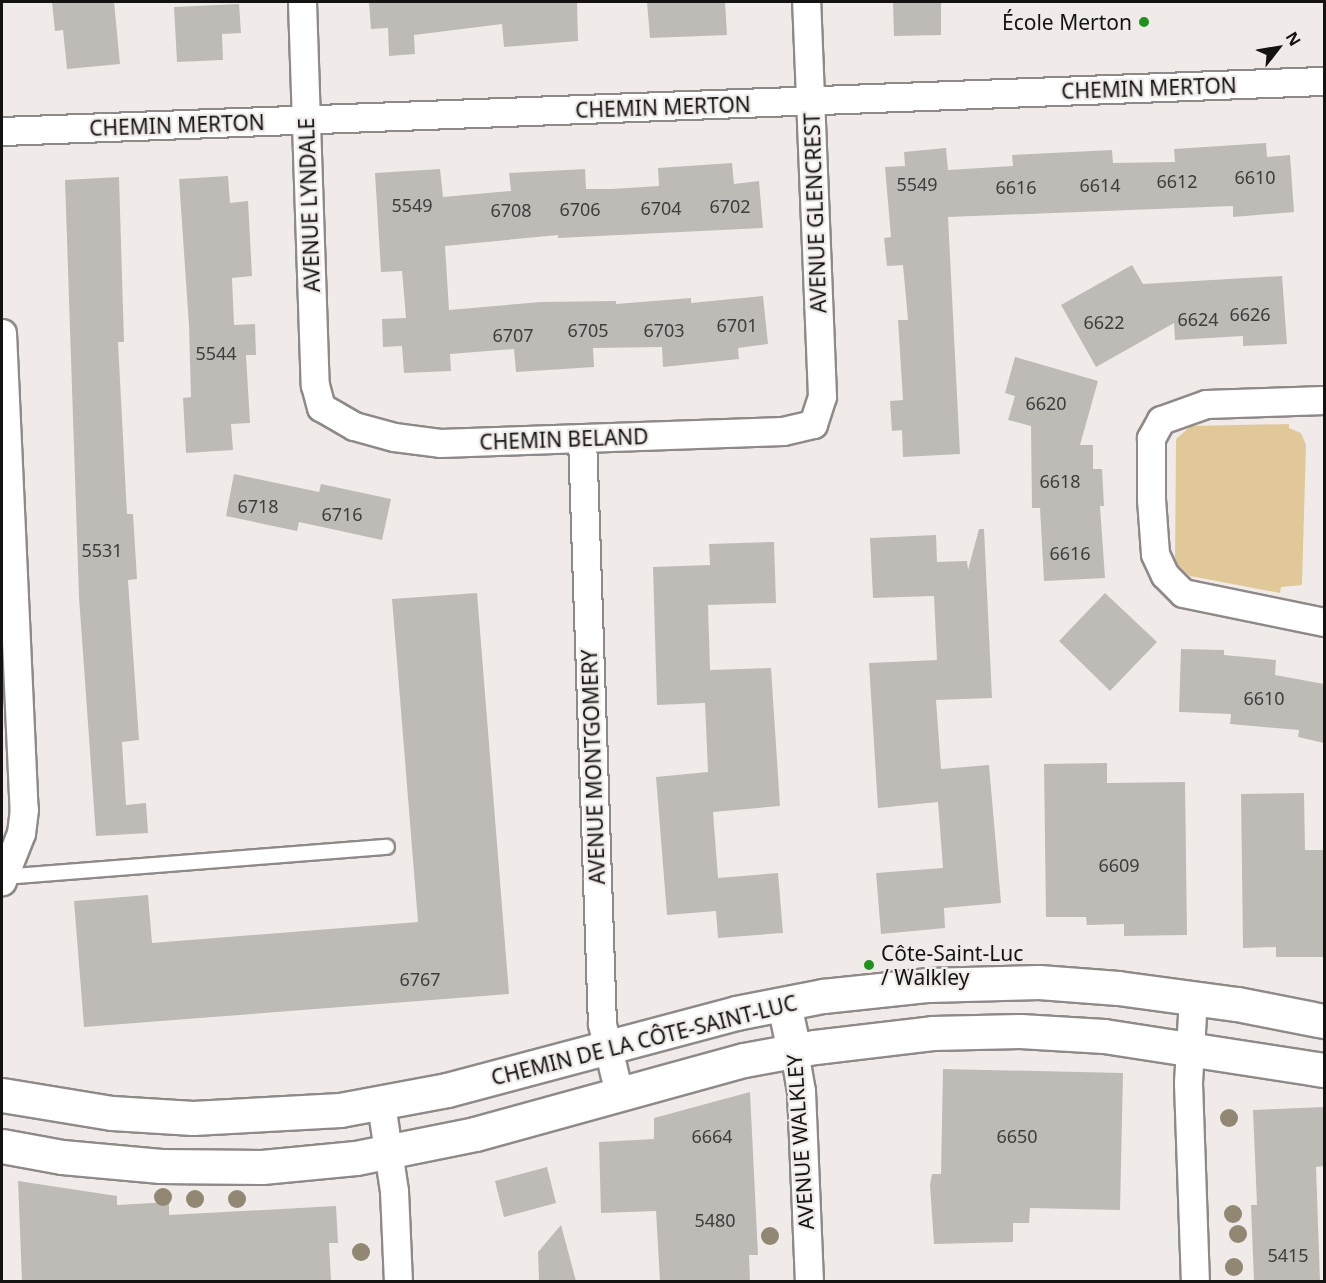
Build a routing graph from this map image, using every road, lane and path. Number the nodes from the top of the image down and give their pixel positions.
1 (302, 2) edge
2 (806, 2) edge
3 (1324, 81) edge
4 (811, 102) junction
5 (306, 121) junction
6 (2, 131) edge
7 (2, 333) edge
8 (1324, 400) edge
9 (321, 407) joint
10 (813, 424) joint
11 (582, 438) junction
12 (1324, 622) edge
13 (387, 847) dead end
14 (2, 879) edge
15 (1193, 998) junction
16 (784, 1004) junction
17 (1324, 1021) edge
18 (1188, 1046) junction
19 (606, 1048) junction
20 (794, 1051) junction
21 (1324, 1070) edge
22 (619, 1093) junction
23 (2, 1095) edge
24 (381, 1104) junction
25 (2, 1146) edge
26 (389, 1151) junction
27 (398, 1281) edge
28 (808, 1281) edge
29 (1195, 1281) edge

1 - 5 street, AVENUE LYNDALE
2 - 4 street, AVENUE GLENCREST
3 - 4 street, CHEMIN MERTON
4 - 5 street, CHEMIN MERTON
4 - 10 street, AVENUE GLENCREST
5 - 6 street, CHEMIN MERTON
5 - 9 street, AVENUE LYNDALE
7 - 14 street
8 - 12 street
9 - 11 street, CHEMIN BELAND
10 - 11 street, CHEMIN BELAND
11 - 19 street, AVENUE MONTGOMERY
13 - 14 lane
15 - 16 main road, CHEMIN DE LA CÔTE-SAINT-LUC
15 - 17 main road, CHEMIN DE LA CÔTE-SAINT-LUC
15 - 18 street
16 - 19 main road, CHEMIN DE LA CÔTE-SAINT-LUC
16 - 20 main road, AVENUE WALKLEY
18 - 20 main road, CHEMIN DE LA CÔTE-SAINT-LUC
18 - 21 main road, CHEMIN DE LA CÔTE-SAINT-LUC
18 - 29 street
19 - 22 street, AVENUE MONTGOMERY
19 - 24 main road, CHEMIN DE LA CÔTE-SAINT-LUC
20 - 22 main road, CHEMIN DE LA CÔTE-SAINT-LUC
20 - 28 street, AVENUE WALKLEY
22 - 26 main road, CHEMIN DE LA CÔTE-SAINT-LUC
23 - 24 main road, CHEMIN DE LA CÔTE-SAINT-LUC
24 - 26 street
25 - 26 main road, CHEMIN DE LA CÔTE-SAINT-LUC
26 - 27 street

